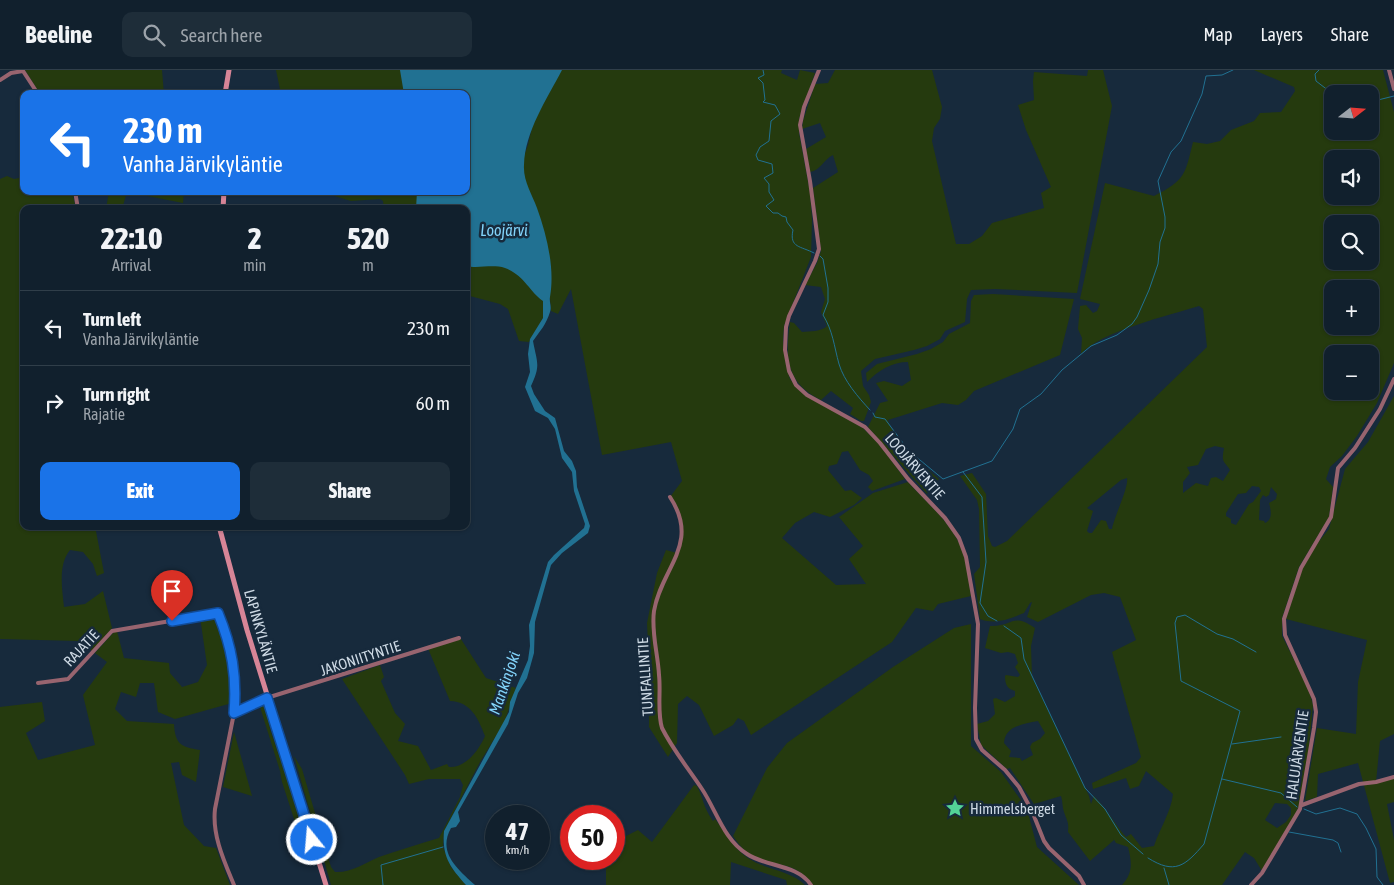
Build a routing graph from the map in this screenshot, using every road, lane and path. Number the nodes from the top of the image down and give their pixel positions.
1 (230, 70) edge
2 (819, 70) edge
3 (1389, 70) edge
4 (0, 80) edge
5 (1394, 89) edge
6 (35, 90) edge
7 (226, 90) edge
8 (1394, 379) edge
9 (670, 497) dead end
10 (220, 530) edge
11 (459, 638) dead end
12 (38, 683) dead end
13 (267, 698) junction
14 (234, 713) junction
15 (1394, 777) edge
16 (1302, 804) junction
17 (1253, 884) edge
18 (234, 885) edge
19 (326, 885) edge
20 (811, 885) edge
21 (1084, 885) edge

1 - 7 main road
2 - 21 street, LOOJÄRVENTIE
3 - 5 street
4 - 6 street
8 - 16 street, HALUJÄRVENTIE
9 - 20 street, TUNFALLINTIE
10 - 13 main road, LAPINKYLÄNTIE
11 - 13 street, JAKONIITYNTIE
12 - 14 street, RAJATIE
13 - 14 street, JAKONIITYNTIE
13 - 19 main road, LAPINKYLÄNTIE
14 - 18 street
15 - 16 street
16 - 17 street, HALUJÄRVENTIE

